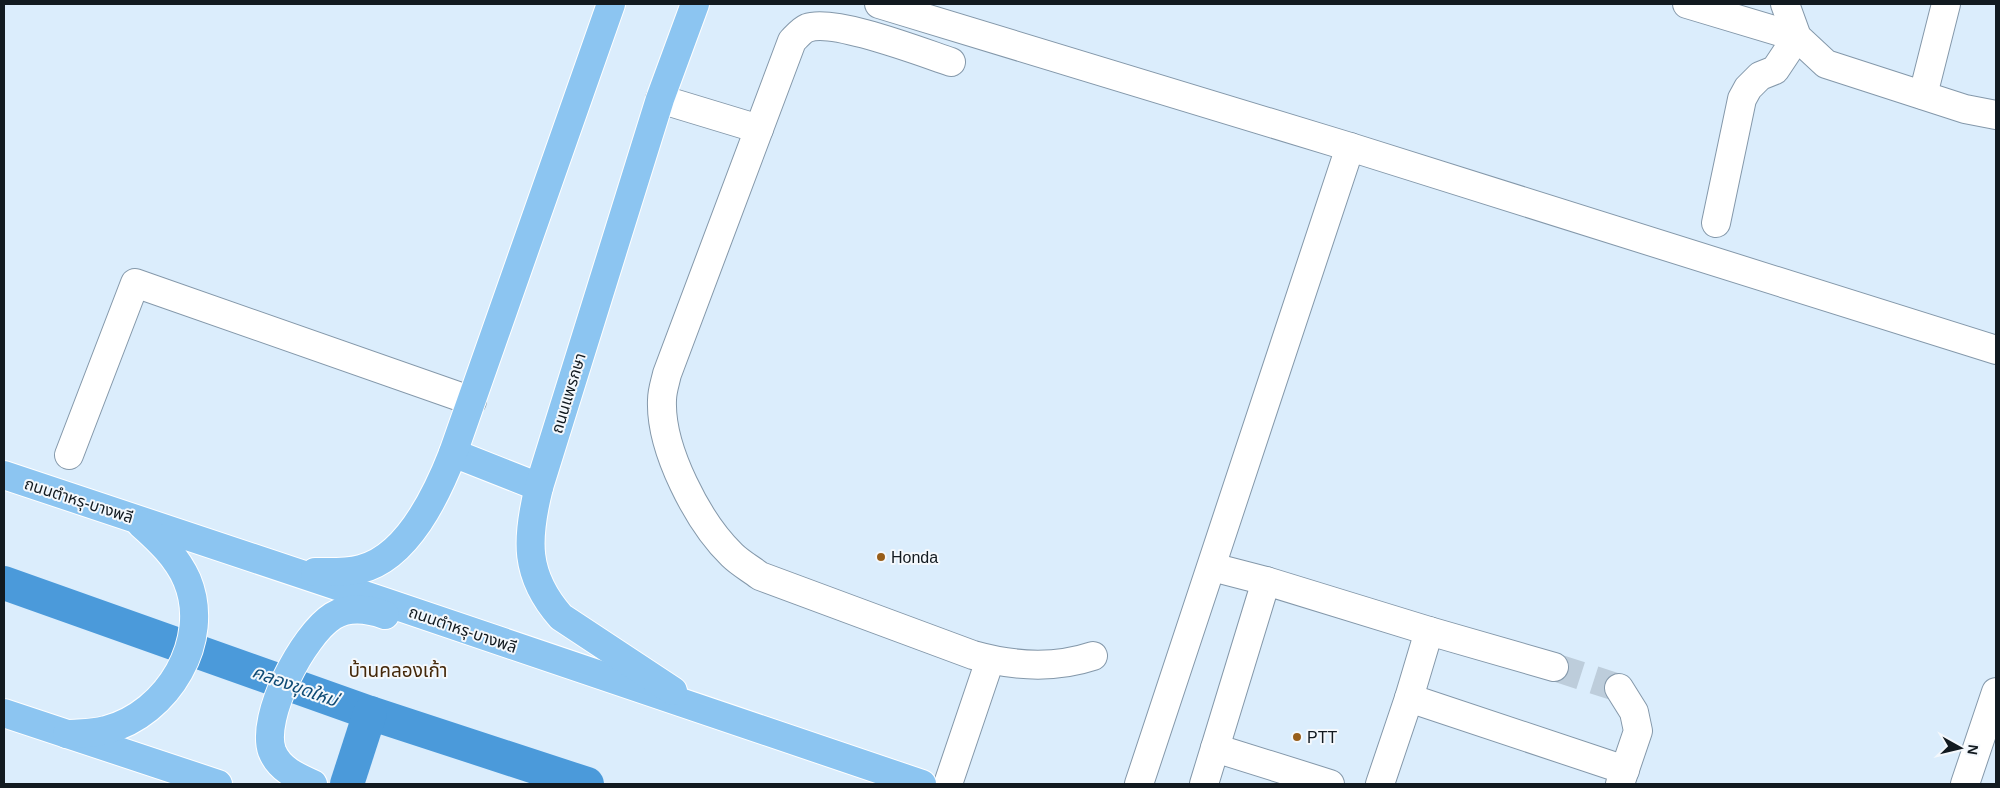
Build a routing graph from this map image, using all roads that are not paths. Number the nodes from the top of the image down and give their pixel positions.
1 (611, 4) edge
2 (695, 4) edge
3 (879, 4) edge
4 (1687, 4) edge
5 (1785, 4) edge
6 (1946, 4) edge
7 (1797, 37) junction
8 (951, 62) dead end
9 (1923, 95) junction
10 (660, 99) junction
11 (1996, 115) edge
12 (759, 129) junction
13 (1350, 147) junction
14 (1716, 223) dead end
15 (1996, 350) edge
16 (472, 401) junction
17 (454, 453) junction
18 (69, 455) dead end
19 (4, 476) edge
20 (539, 487) junction
21 (136, 519) junction
22 (1212, 567) junction
23 (293, 572) junction
24 (1266, 581) junction
25 (1428, 631) junction
26 (1093, 656) dead end
27 (990, 660) junction
28 (1554, 668) tunnel mouth
29 (1619, 688) tunnel mouth
30 (1996, 692) edge
31 (1409, 698) junction
32 (705, 712) junction
33 (4, 713) edge
34 (68, 734) junction
35 (782, 738) junction
36 (1215, 748) junction
37 (1623, 777) edge
38 (218, 784) edge
39 (311, 784) edge
40 (922, 784) edge
41 (948, 784) edge
42 (1139, 784) edge
43 (1204, 784) edge
44 (1330, 784) edge
45 (1380, 784) edge
46 (1966, 784) edge

1 - 16 main road
2 - 10 main road, ถนนแพรกษา
3 - 13 street
4 - 7 street
5 - 7 street
6 - 9 street
7 - 9 street
7 - 14 street
8 - 12 street
9 - 11 street
10 - 12 street
10 - 20 main road, ถนนแพรกษา
12 - 27 street
13 - 15 street
13 - 22 street
16 - 17 main road
16 - 18 street
17 - 20 main road
17 - 23 main road
19 - 21 main road, ถนนตำหรุ-บางพลี
20 - 32 main road, ถนนแพรกษา
21 - 23 main road, ถนนตำหรุ-บางพลี
21 - 34 main road
22 - 24 street
22 - 42 street
23 - 32 main road, ถนนตำหรุ-บางพลี
24 - 25 street
24 - 36 street
25 - 28 street
25 - 31 street
26 - 27 street
27 - 41 street
29 - 37 street
30 - 46 street
31 - 37 street
31 - 45 street
32 - 35 main road, ถนนตำหรุ-บางพลี
33 - 34 main road
34 - 38 main road
35 - 39 main road
35 - 40 main road, ถนนตำหรุ-บางพลี
36 - 43 street
36 - 44 street

